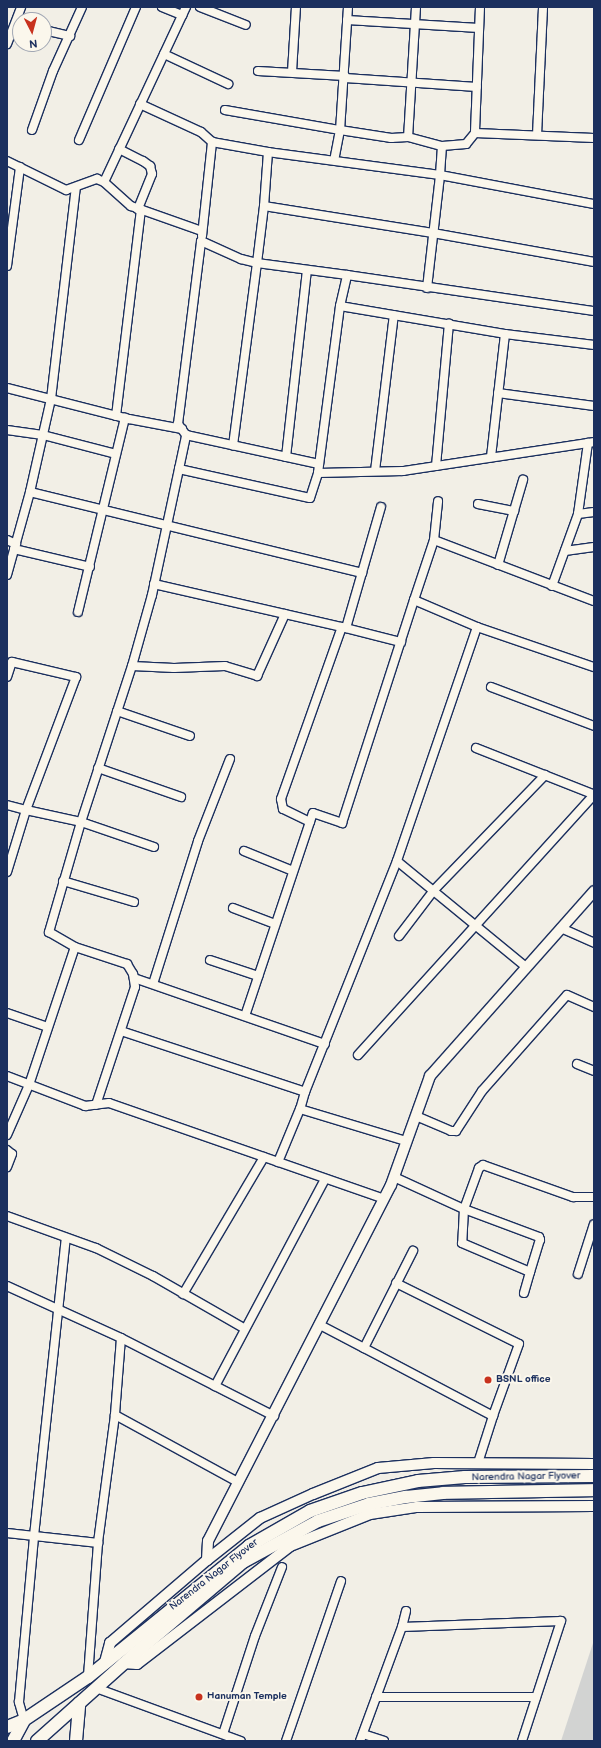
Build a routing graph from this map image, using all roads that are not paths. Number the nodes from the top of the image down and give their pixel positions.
1 (82, 7) edge
2 (136, 7) edge
3 (162, 7) edge
4 (200, 7) edge
5 (296, 7) edge
6 (348, 7) edge
7 (416, 7) edge
8 (480, 7) edge
9 (543, 7) edge
10 (184, 11) edge
11 (347, 20) junction
12 (246, 25) dead end
13 (415, 25) junction
14 (479, 28) junction
15 (12, 29) edge
16 (52, 32) edge
17 (70, 36) junction
18 (7, 44) edge
19 (164, 54) junction
20 (258, 71) dead end
21 (292, 72) junction
22 (345, 77) junction
23 (412, 82) junction
24 (228, 84) dead end
25 (477, 87) junction
26 (140, 104) junction
27 (225, 110) dead end
28 (32, 130) dead end
29 (340, 130) junction
30 (475, 133) junction
31 (537, 135) junction
32 (408, 137) junction
33 (594, 138) edge
34 (79, 140) dead end
35 (212, 142) junction
36 (442, 146) junction
37 (119, 149) junction
38 (268, 152) junction
39 (334, 160) junction
40 (7, 161) edge
41 (20, 167) junction
42 (440, 175) junction
43 (104, 182) junction
44 (76, 186) junction
45 (594, 204) edge
46 (264, 206) junction
47 (139, 210) junction
48 (202, 231) junction
49 (434, 233) junction
50 (201, 241) junction
51 (594, 262) edge
52 (257, 263) junction
53 (7, 266) edge
54 (307, 270) junction
55 (347, 275) junction
56 (427, 288) junction
57 (340, 306) junction
58 (594, 311) edge
59 (394, 315) junction
60 (450, 324) junction
61 (505, 334) junction
62 (594, 345) edge
63 (7, 388) edge
64 (498, 393) junction
65 (51, 399) junction
66 (594, 406) edge
67 (116, 416) junction
68 (125, 418) junction
69 (7, 430) edge
70 (184, 432) junction
71 (43, 435) junction
72 (591, 442) edge
73 (233, 445) junction
74 (116, 454) junction
75 (286, 457) junction
76 (491, 457) junction
77 (436, 466) junction
78 (319, 468) junction
79 (179, 469) junction
80 (375, 471) junction
81 (523, 480) dead end
82 (30, 492) junction
83 (438, 501) dead end
84 (478, 504) dead end
85 (381, 507) dead end
86 (102, 510) junction
87 (514, 511) junction
88 (594, 512) edge
89 (578, 514) junction
90 (167, 527) junction
91 (7, 540) edge
92 (434, 540) junction
93 (15, 546) junction
94 (594, 547) edge
95 (565, 551) junction
96 (498, 565) junction
97 (90, 567) junction
98 (362, 573) junction
99 (7, 575) edge
100 (154, 584) junction
101 (552, 586) junction
102 (414, 600) junction
103 (594, 601) edge
104 (78, 612) dead end
105 (285, 614) junction
106 (344, 627) junction
107 (477, 627) junction
108 (400, 642) junction
109 (10, 660) edge
110 (132, 666) junction
111 (594, 667) edge
112 (7, 677) edge
113 (490, 687) dead end
114 (117, 711) junction
115 (594, 726) edge
116 (190, 736) dead end
117 (476, 748) dead end
118 (230, 759) dead end
119 (98, 768) junction
120 (545, 775) junction
121 (594, 794) edge
122 (181, 797) dead end
123 (7, 805) edge
124 (26, 810) junction
125 (81, 822) junction
126 (310, 822) junction
127 (154, 847) dead end
128 (244, 851) dead end
129 (397, 861) junction
130 (293, 871) junction
131 (7, 872) edge
132 (63, 881) junction
133 (434, 890) junction
134 (594, 891) edge
135 (134, 902) dead end
136 (233, 908) dead end
137 (275, 924) junction
138 (473, 925) junction
139 (561, 928) junction
140 (399, 936) dead end
141 (594, 943) edge
142 (75, 947) junction
143 (210, 960) dead end
144 (526, 967) junction
145 (258, 976) junction
146 (134, 978) junction
147 (153, 984) junction
148 (594, 1007) edge
149 (7, 1013) edge
150 (245, 1016) junction
151 (48, 1027) junction
152 (120, 1031) junction
153 (325, 1044) junction
154 (358, 1055) dead end
155 (577, 1064) dead end
156 (594, 1071) edge
157 (7, 1076) edge
158 (29, 1085) junction
159 (305, 1092) junction
160 (96, 1105) junction
161 (300, 1109) junction
162 (416, 1116) junction
163 (7, 1135) edge
164 (406, 1141) junction
165 (7, 1150) edge
166 (264, 1157) junction
167 (278, 1162) junction
168 (7, 1167) edge
169 (394, 1178) junction
170 (325, 1179) junction
171 (594, 1197) edge
172 (384, 1199) junction
173 (464, 1209) junction
174 (7, 1216) edge
175 (594, 1224) edge
176 (66, 1238) junction
177 (413, 1251) dead end
178 (530, 1272) junction
179 (578, 1274) dead end
180 (396, 1283) junction
181 (7, 1286) edge
182 (524, 1293) dead end
183 (183, 1294) junction
184 (58, 1310) junction
185 (320, 1325) junction
186 (246, 1329) junction
187 (121, 1338) junction
188 (364, 1348) junction
189 (215, 1386) junction
190 (115, 1415) junction
191 (274, 1416) junction
192 (494, 1416) junction
193 (478, 1463) junction
194 (594, 1464) edge
195 (594, 1476) edge
196 (238, 1482) junction
197 (594, 1490) edge
198 (594, 1506) edge
199 (7, 1533) edge
200 (34, 1536) junction
201 (98, 1543) junction
202 (206, 1560) junction
203 (282, 1567) dead end
204 (341, 1581) dead end
205 (406, 1611) dead end
206 (402, 1627) junction
207 (127, 1659) junction
208 (105, 1662) junction
209 (88, 1677) junction
210 (96, 1688) junction
211 (376, 1697) junction
212 (536, 1697) junction
213 (79, 1703) junction
214 (24, 1720) junction
215 (7, 1727) edge
216 (223, 1734) junction
217 (362, 1737) edge
218 (13, 1741) edge
219 (37, 1741) edge
220 (76, 1741) edge
221 (240, 1741) edge
222 (286, 1741) edge
223 (384, 1741) edge
224 (522, 1741) edge

1 - 17 street
2 - 34 street
3 - 10 street
4 - 12 street
5 - 21 street
6 - 11 street
7 - 13 street
8 - 14 street
9 - 31 street
10 - 19 street
11 - 13 street
11 - 22 street
13 - 14 street
13 - 23 street
14 - 25 street
15 - 18 street
16 - 17 street
17 - 28 street
19 - 24 street
19 - 26 street
20 - 21 street
21 - 22 street
22 - 23 street
22 - 29 street
23 - 25 street
23 - 32 street
25 - 30 street
26 - 35 street
26 - 37 street
27 - 29 street
29 - 32 street
29 - 39 street
30 - 31 street
30 - 36 street
31 - 33 street
32 - 36 street
35 - 38 street
35 - 48 street
36 - 42 street
37 - 43 street
37 - 47 street
38 - 39 street
38 - 46 street
39 - 42 street
40 - 41 street
41 - 44 street
41 - 53 street
42 - 45 street
42 - 49 street
43 - 44 street
43 - 47 street
44 - 65 street
46 - 49 street
46 - 52 street
47 - 48 street
47 - 67 street
48 - 50 street
49 - 51 street
49 - 56 street
50 - 52 street
50 - 70 street
52 - 54 street
52 - 73 street
54 - 55 street
54 - 75 street
55 - 56 street
55 - 57 street
56 - 58 street
57 - 59 street
57 - 78 street
59 - 60 street
59 - 80 street
60 - 61 street
60 - 77 street
61 - 62 street
61 - 64 street
63 - 65 street
64 - 66 street
64 - 76 street
65 - 67 street
65 - 71 street
67 - 68 street
68 - 70 street
68 - 74 street
69 - 71 street
70 - 73 street
70 - 79 street
71 - 74 street
71 - 82 street
72 - 76 street
72 - 89 street
73 - 75 street
74 - 86 street
75 - 78 street
76 - 77 street
77 - 80 street
78 - 79 street
78 - 80 street
79 - 90 street
81 - 87 street
82 - 86 street
82 - 93 street
83 - 92 street
84 - 87 street
85 - 98 street
86 - 90 street
86 - 97 street
87 - 96 street
88 - 89 street
89 - 95 street
90 - 98 street
90 - 100 street
91 - 93 street
92 - 96 street
92 - 102 street
93 - 97 street
93 - 99 street
94 - 95 street
95 - 101 street
96 - 101 street
97 - 104 street
98 - 106 street
100 - 105 street
100 - 110 street
101 - 103 street
102 - 107 street
102 - 108 street
105 - 106 street
105 - 110 street
106 - 108 street
106 - 126 street
107 - 111 street
107 - 129 street
108 - 126 street
109 - 112 street
109 - 124 street
110 - 114 street
113 - 115 street
114 - 116 street
114 - 119 street
117 - 120 street
118 - 147 street
119 - 122 street
119 - 125 street
120 - 121 street
120 - 133 street
121 - 138 street
123 - 124 street
124 - 125 street
124 - 131 street
125 - 127 street
125 - 132 street
126 - 130 street
128 - 130 street
129 - 133 street
129 - 153 street
130 - 137 street
132 - 135 street
132 - 142 street
133 - 138 street
133 - 140 street
134 - 139 street
136 - 137 street
137 - 145 street
138 - 144 street
138 - 154 street
139 - 141 street
139 - 144 street
142 - 146 street
142 - 151 street
143 - 145 street
144 - 162 street
145 - 150 street
146 - 147 street
146 - 152 street
147 - 150 street
148 - 162 street
149 - 151 street
150 - 153 street
151 - 158 street
152 - 159 street
152 - 160 street
153 - 159 street
155 - 156 street
157 - 158 street
158 - 160 street
158 - 163 street
159 - 161 street
160 - 166 street
161 - 164 street
161 - 167 street
162 - 164 street
164 - 169 street
165 - 168 street
166 - 167 street
166 - 183 street
167 - 170 street
169 - 172 street
169 - 173 street
170 - 172 street
170 - 186 street
171 - 173 street
172 - 185 street
173 - 178 street
173 - 178 street
174 - 176 street
175 - 179 street
176 - 183 street
176 - 184 street
177 - 180 street
178 - 182 street
180 - 188 street
180 - 192 street
181 - 184 street
183 - 186 street
184 - 187 street
184 - 200 street
185 - 188 street
185 - 191 street
186 - 189 street
187 - 189 street
187 - 190 street
188 - 192 street
189 - 191 street
190 - 196 street
190 - 201 street
191 - 196 street
192 - 193 street
193 - 194 street
193 - 202 street
195 - 208 main road, Narendra Nagar Flyover
196 - 202 street
197 - 207 main road, Narendra Nagar Flyover
198 - 207 street
199 - 200 street
200 - 201 street
200 - 214 street
201 - 209 street
202 - 208 street
203 - 216 street
204 - 222 street
205 - 206 street
206 - 211 street
206 - 212 street
207 - 210 main road, Narendra Nagar Flyover
208 - 209 main road, Narendra Nagar Flyover
209 - 214 main road, Narendra Nagar Flyover
210 - 213 main road, Narendra Nagar Flyover
210 - 216 street
211 - 212 street
211 - 217 street
212 - 224 street
213 - 219 main road, Narendra Nagar Flyover
213 - 220 main road
214 - 215 main road, Narendra Nagar Flyover
214 - 218 main road
216 - 221 street
217 - 223 street

